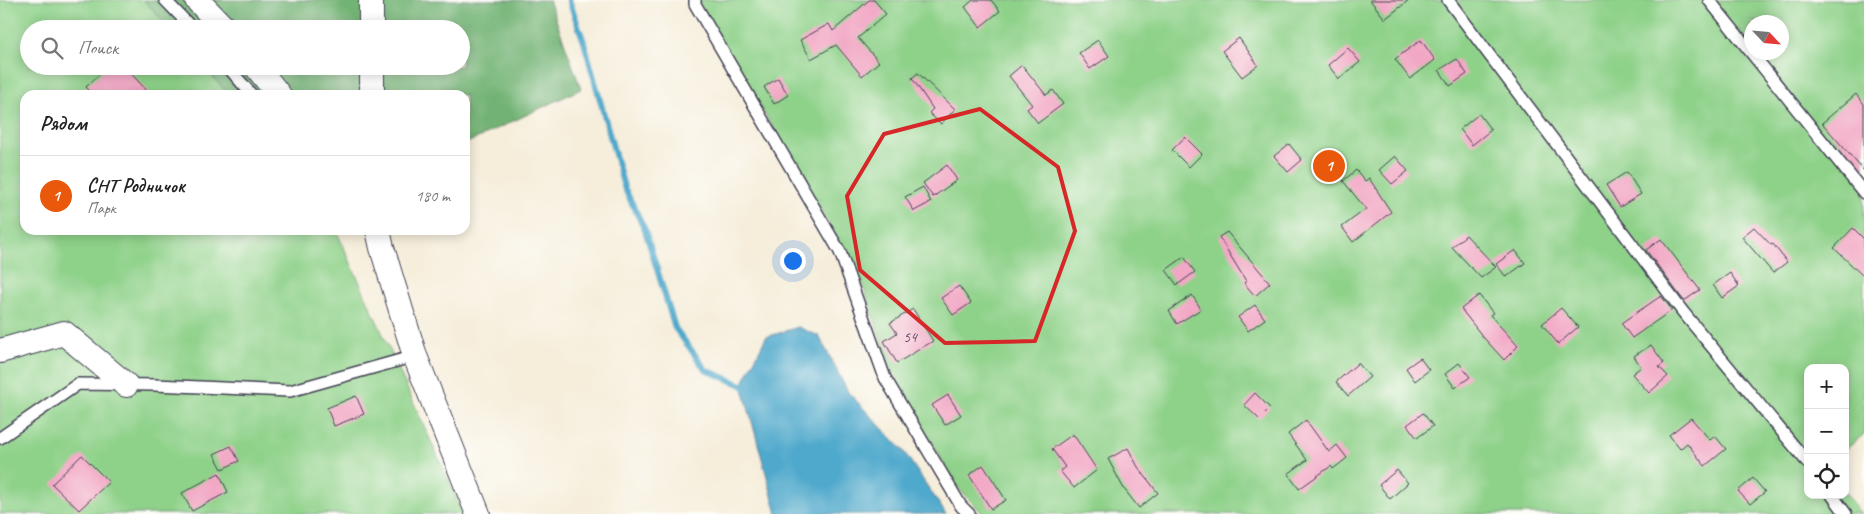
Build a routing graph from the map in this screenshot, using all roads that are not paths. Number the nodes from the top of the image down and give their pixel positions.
1 (165, 0) edge
2 (197, 0) edge
3 (371, 0) edge
4 (695, 0) edge
5 (1448, 0) edge
6 (1709, 0) edge
7 (184, 20) edge
8 (216, 20) edge
9 (371, 20) edge
10 (234, 75) edge
11 (263, 75) edge
12 (372, 75) edge
13 (248, 90) edge
14 (275, 90) edge
15 (372, 90) edge
16 (1864, 194) edge
17 (376, 236) edge
18 (0, 351) edge
19 (415, 356) junction
20 (126, 385) junction
21 (0, 438) edge
22 (1804, 458) edge
23 (1835, 499) edge
24 (474, 510) edge
25 (969, 514) edge
26 (1846, 514) edge

1 - 7 lane
2 - 8 street
3 - 9 street
4 - 25 lane
5 - 22 lane
6 - 16 lane
10 - 13 lane
11 - 14 street
12 - 15 street
17 - 19 street
18 - 20 street
19 - 20 lane
19 - 24 street
20 - 21 lane
23 - 26 lane

